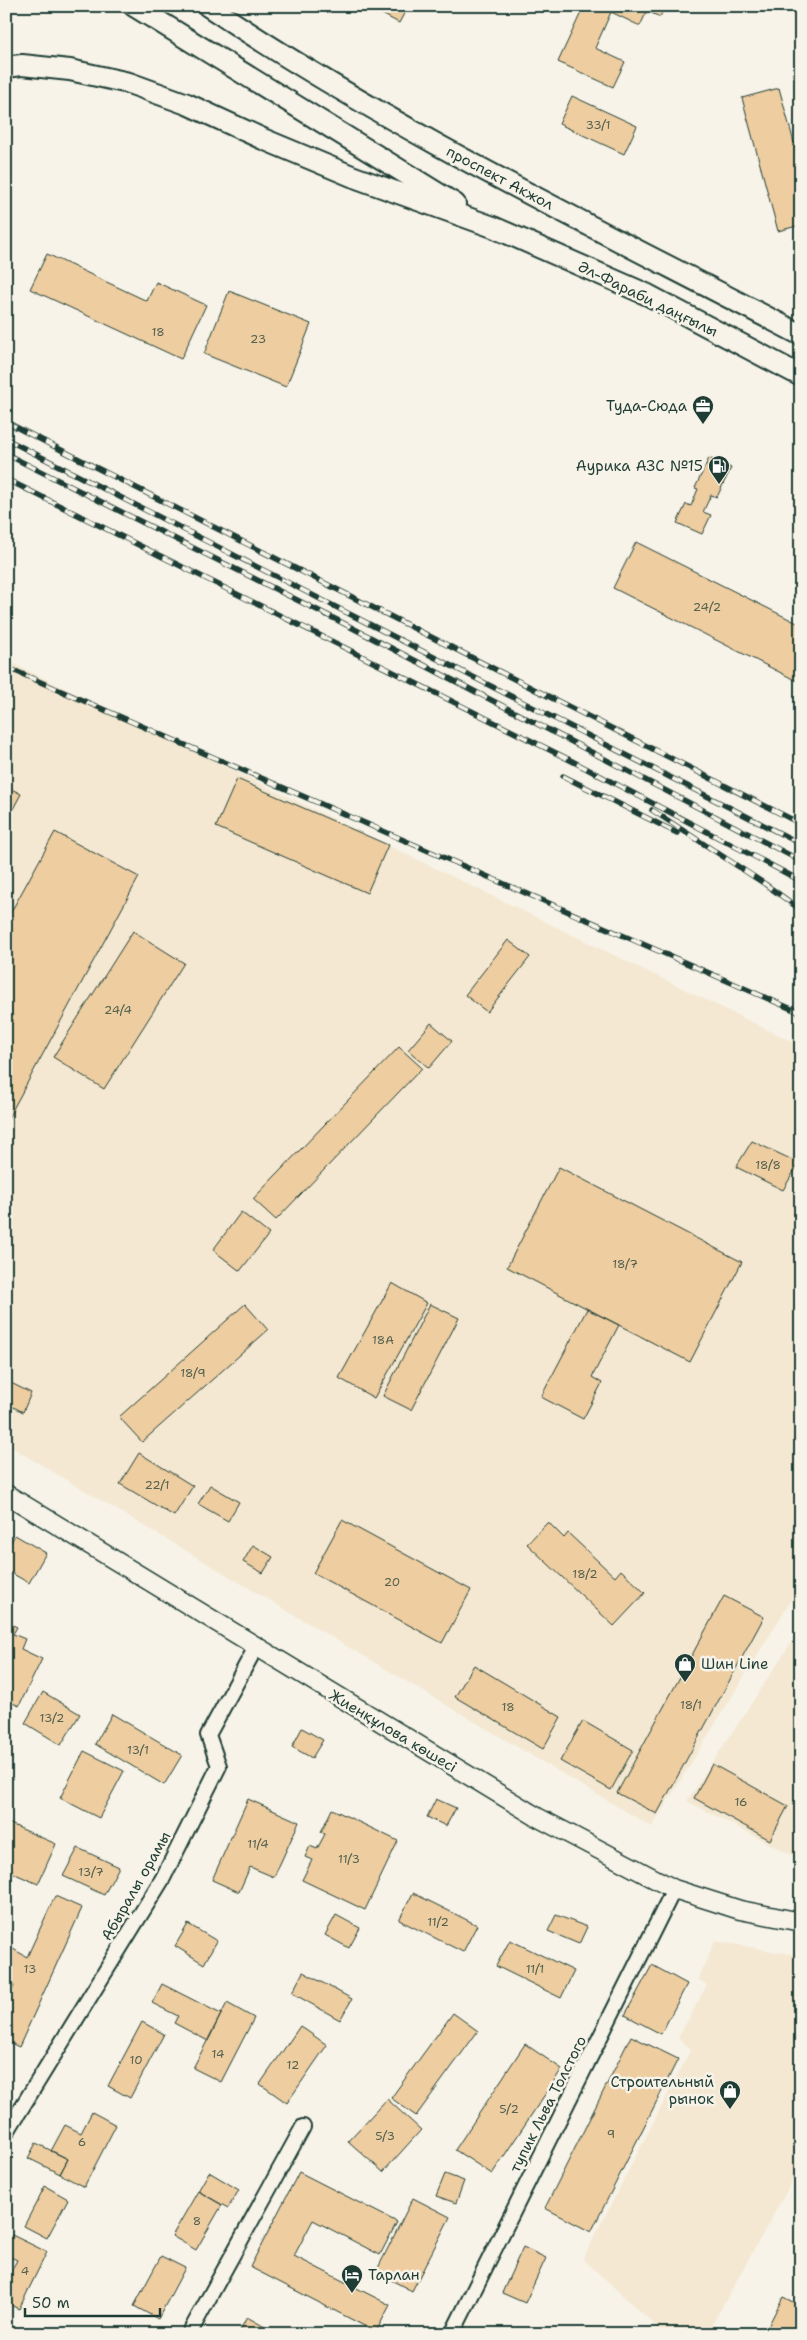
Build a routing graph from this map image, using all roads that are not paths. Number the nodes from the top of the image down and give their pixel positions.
1 (134, 6) edge
2 (208, 6) edge
3 (6, 66) edge
4 (493, 227) junction
5 (801, 335) edge
6 (801, 376) edge
7 (6, 1494) edge
8 (256, 1647) junction
9 (674, 1889) junction
10 (801, 1922) edge
11 (303, 2127) dead end
12 (6, 2133) edge
13 (189, 2334) edge
14 (452, 2334) edge

1 - 4 main road
2 - 5 main road, проспект Акжол
3 - 4 main road
4 - 6 main road, Әл-Фараби даңғылы
7 - 8 street, Жиенқұлова көшесі
8 - 9 street, Жиенқұлова көшесі
8 - 12 street, Абыралы орамы
9 - 10 street, Жиенқұлова көшесі
9 - 14 street, тупик Льва Толстого
11 - 13 street

